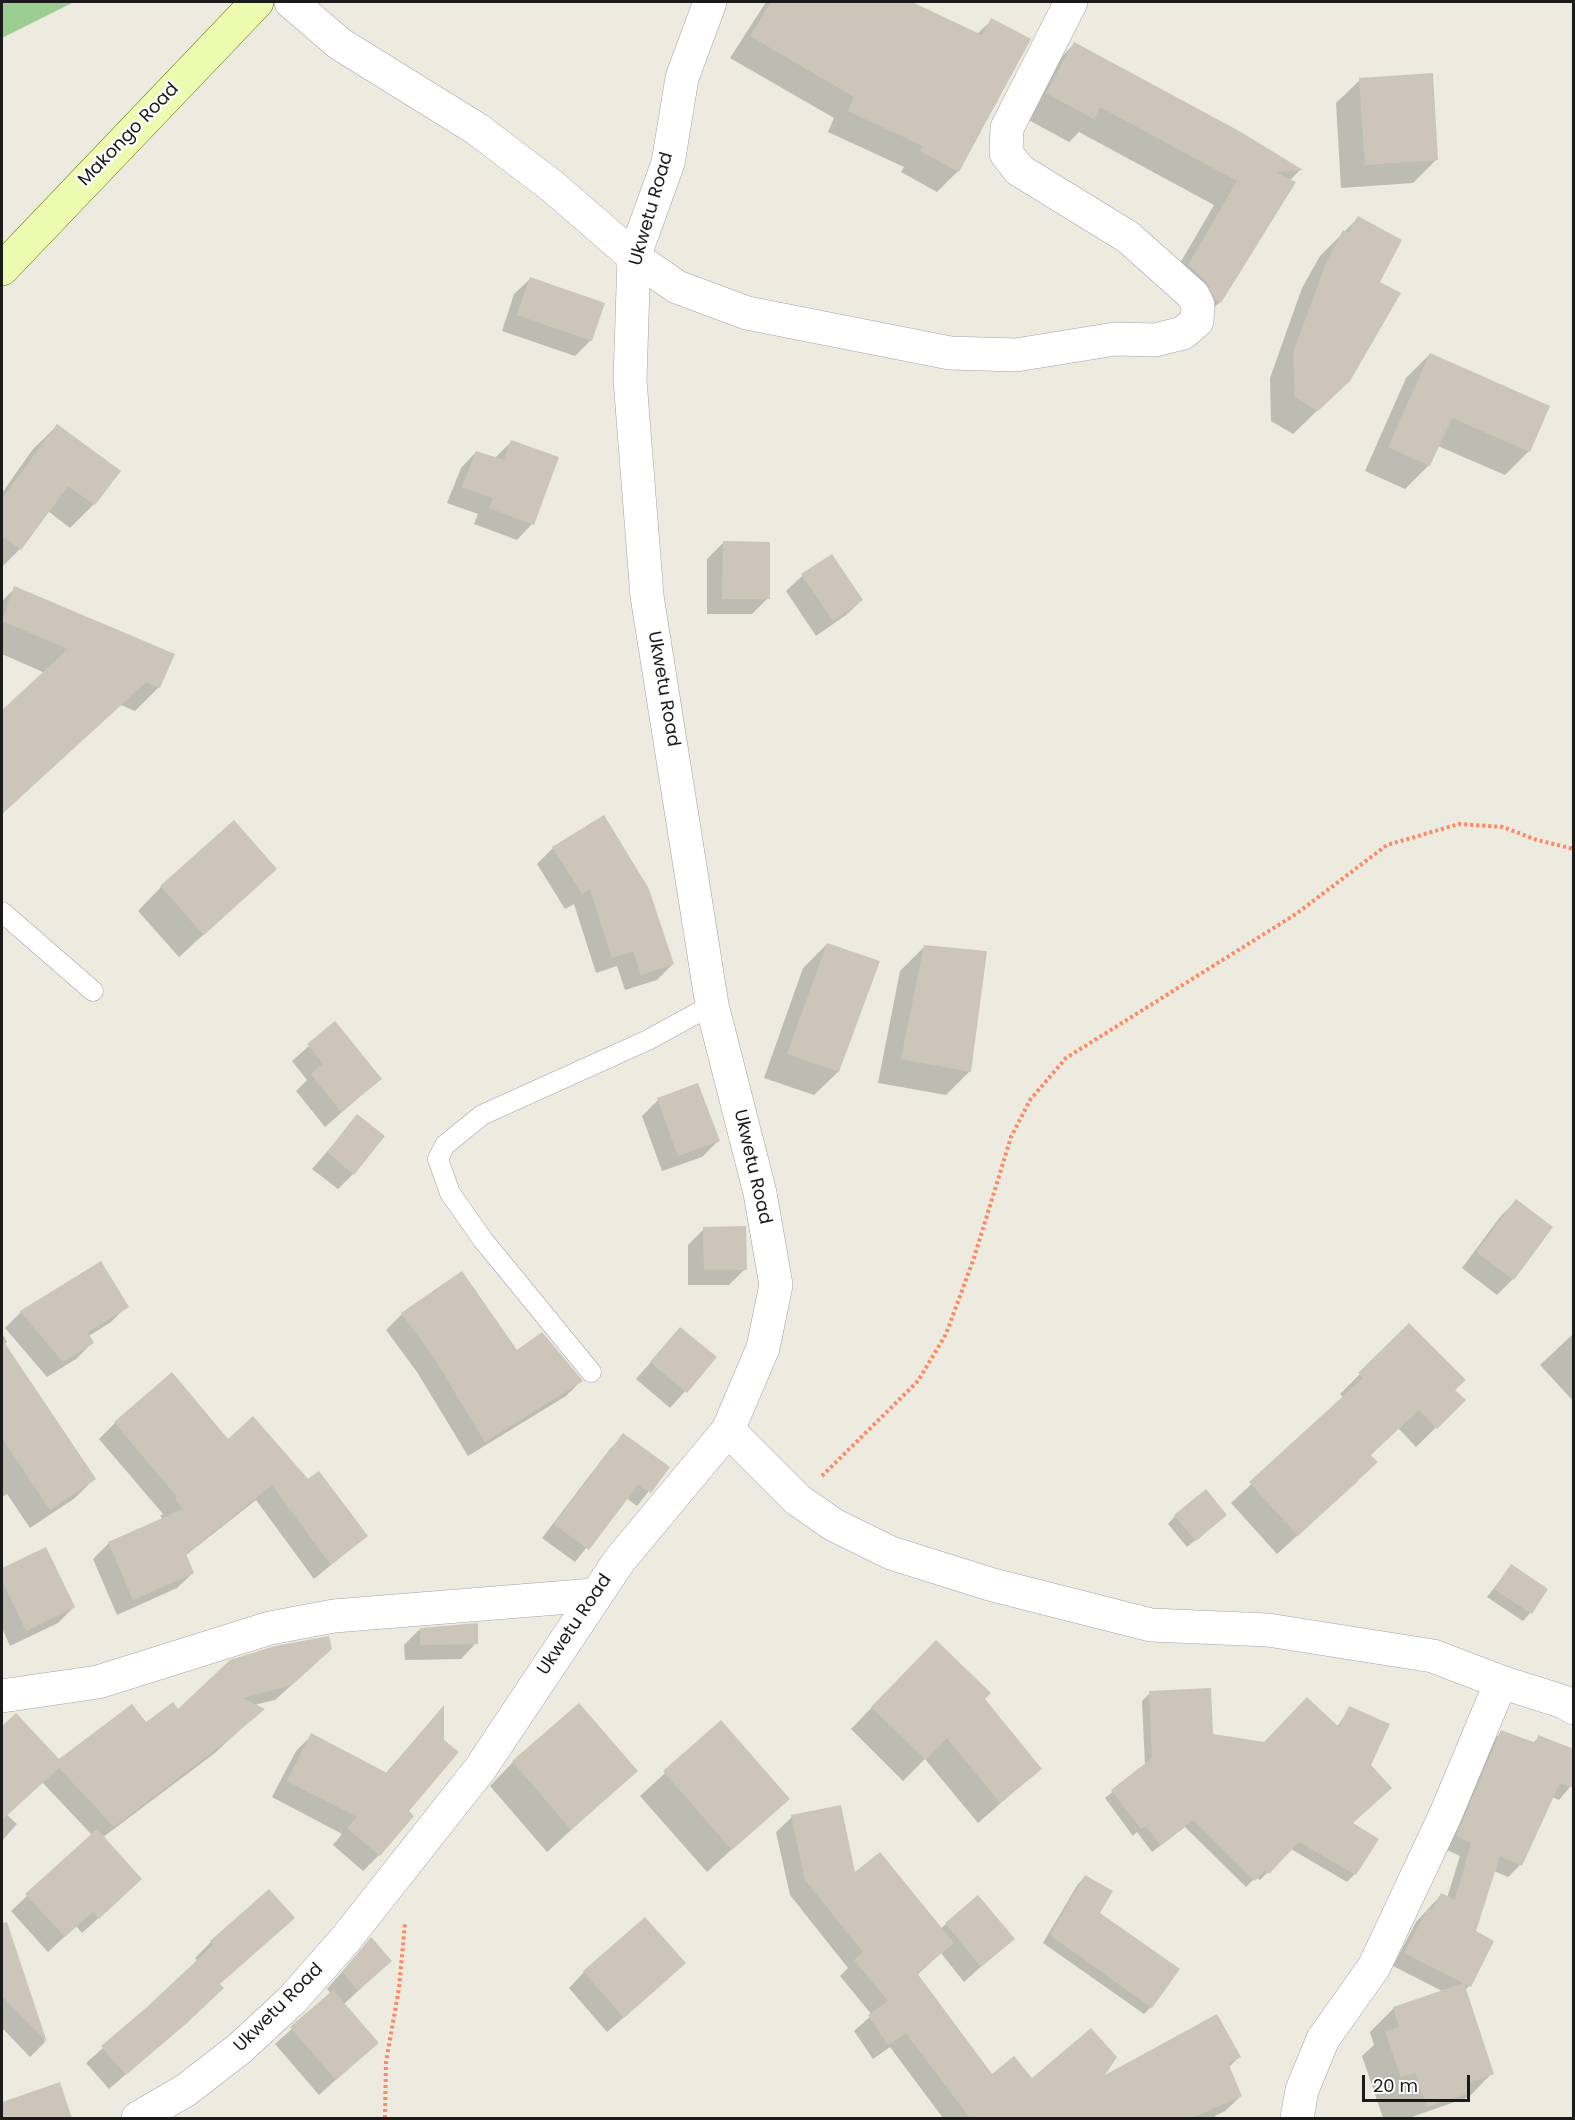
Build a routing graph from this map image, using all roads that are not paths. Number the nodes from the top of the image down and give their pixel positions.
1 (257, 2) edge
2 (291, 2) edge
3 (710, 2) edge
4 (1071, 2) edge
5 (634, 257) junction
6 (2, 269) edge
7 (2, 912) edge
8 (93, 991) dead end
9 (712, 1005) junction
10 (591, 1372) dead end
11 (728, 1430) junction
12 (594, 1595) junction
13 (1501, 1682) junction
14 (2, 1696) edge
15 (1574, 1708) edge
16 (138, 2118) edge
17 (1297, 2118) edge

1 - 6 street, Makongo Road
2 - 5 street
3 - 5 street, Ukwetu Road
4 - 5 street
5 - 9 street, Ukwetu Road
7 - 8 lane
9 - 10 lane
9 - 11 street, Ukwetu Road
11 - 12 street, Ukwetu Road
11 - 13 street
12 - 14 street
12 - 16 street, Ukwetu Road
13 - 15 street
13 - 17 street

